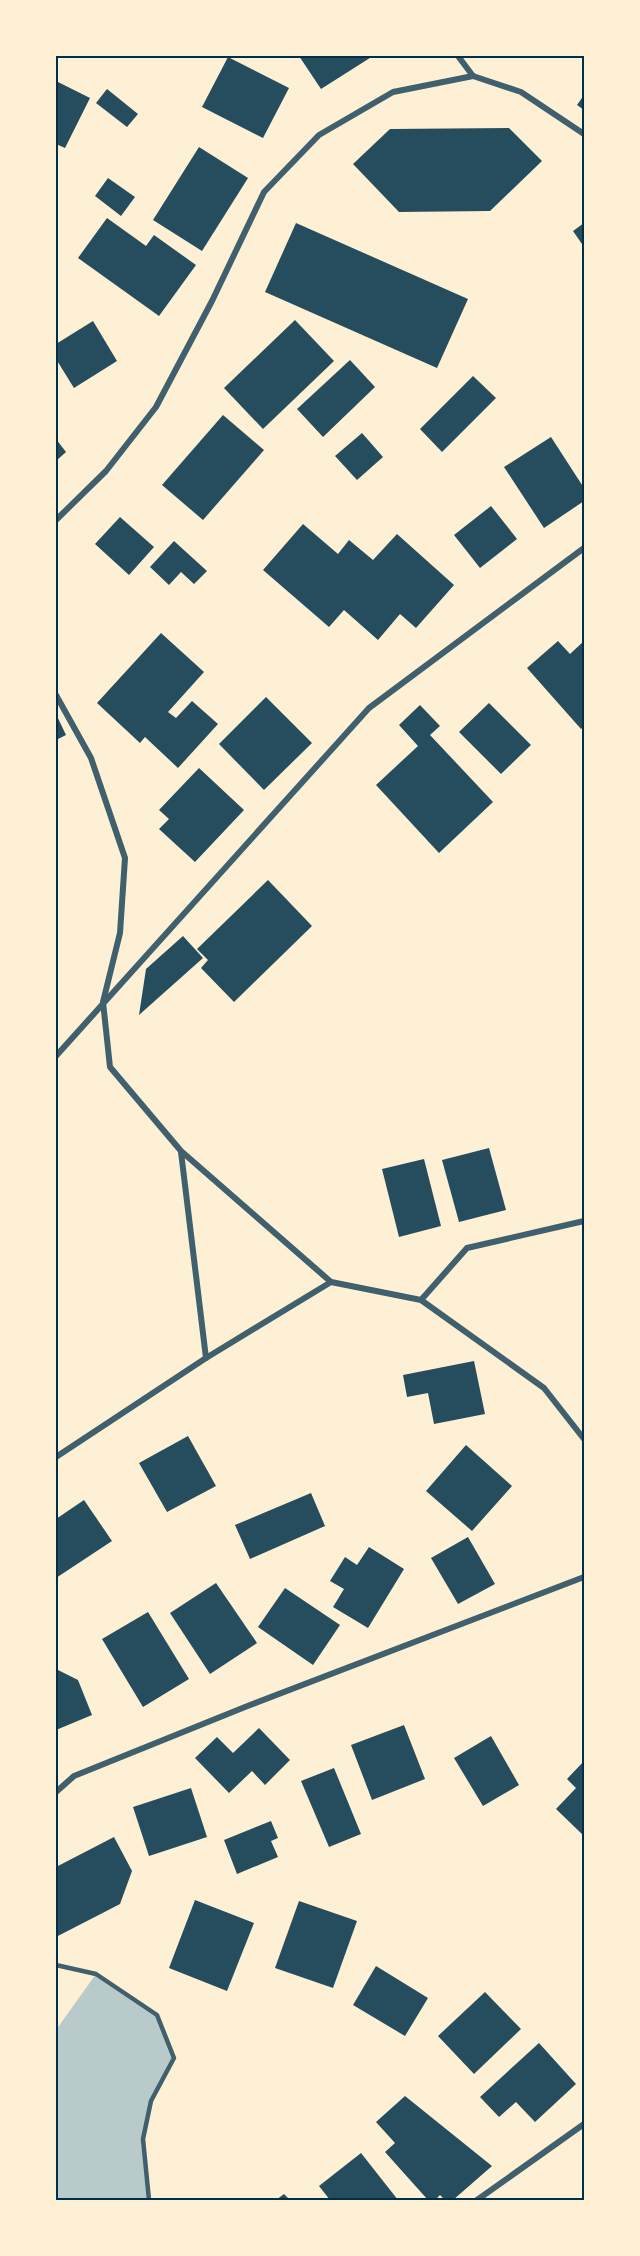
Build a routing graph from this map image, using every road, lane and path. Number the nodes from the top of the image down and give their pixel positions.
1 (458, 56) edge
2 (473, 76) junction
3 (585, 134) edge
4 (56, 520) edge
5 (585, 548) edge
6 (56, 695) edge
7 (103, 1002) junction
8 (56, 1056) edge
9 (181, 1151) junction
10 (585, 1221) edge
11 (331, 1282) junction
12 (421, 1300) junction
13 (206, 1358) junction
14 (585, 1439) edge
15 (56, 1457) edge
16 (585, 1577) edge
17 (56, 1792) edge
18 (56, 1965) edge
19 (585, 2124) edge
20 (148, 2200) edge
21 (477, 2200) edge

1 - 2 street
2 - 3 street
2 - 4 street
5 - 7 street
6 - 7 street
7 - 8 street
7 - 9 street
9 - 11 street
9 - 13 street
10 - 12 street
11 - 12 street
11 - 13 street
12 - 14 street
13 - 15 street
16 - 17 street
18 - 20 lane
19 - 21 street

